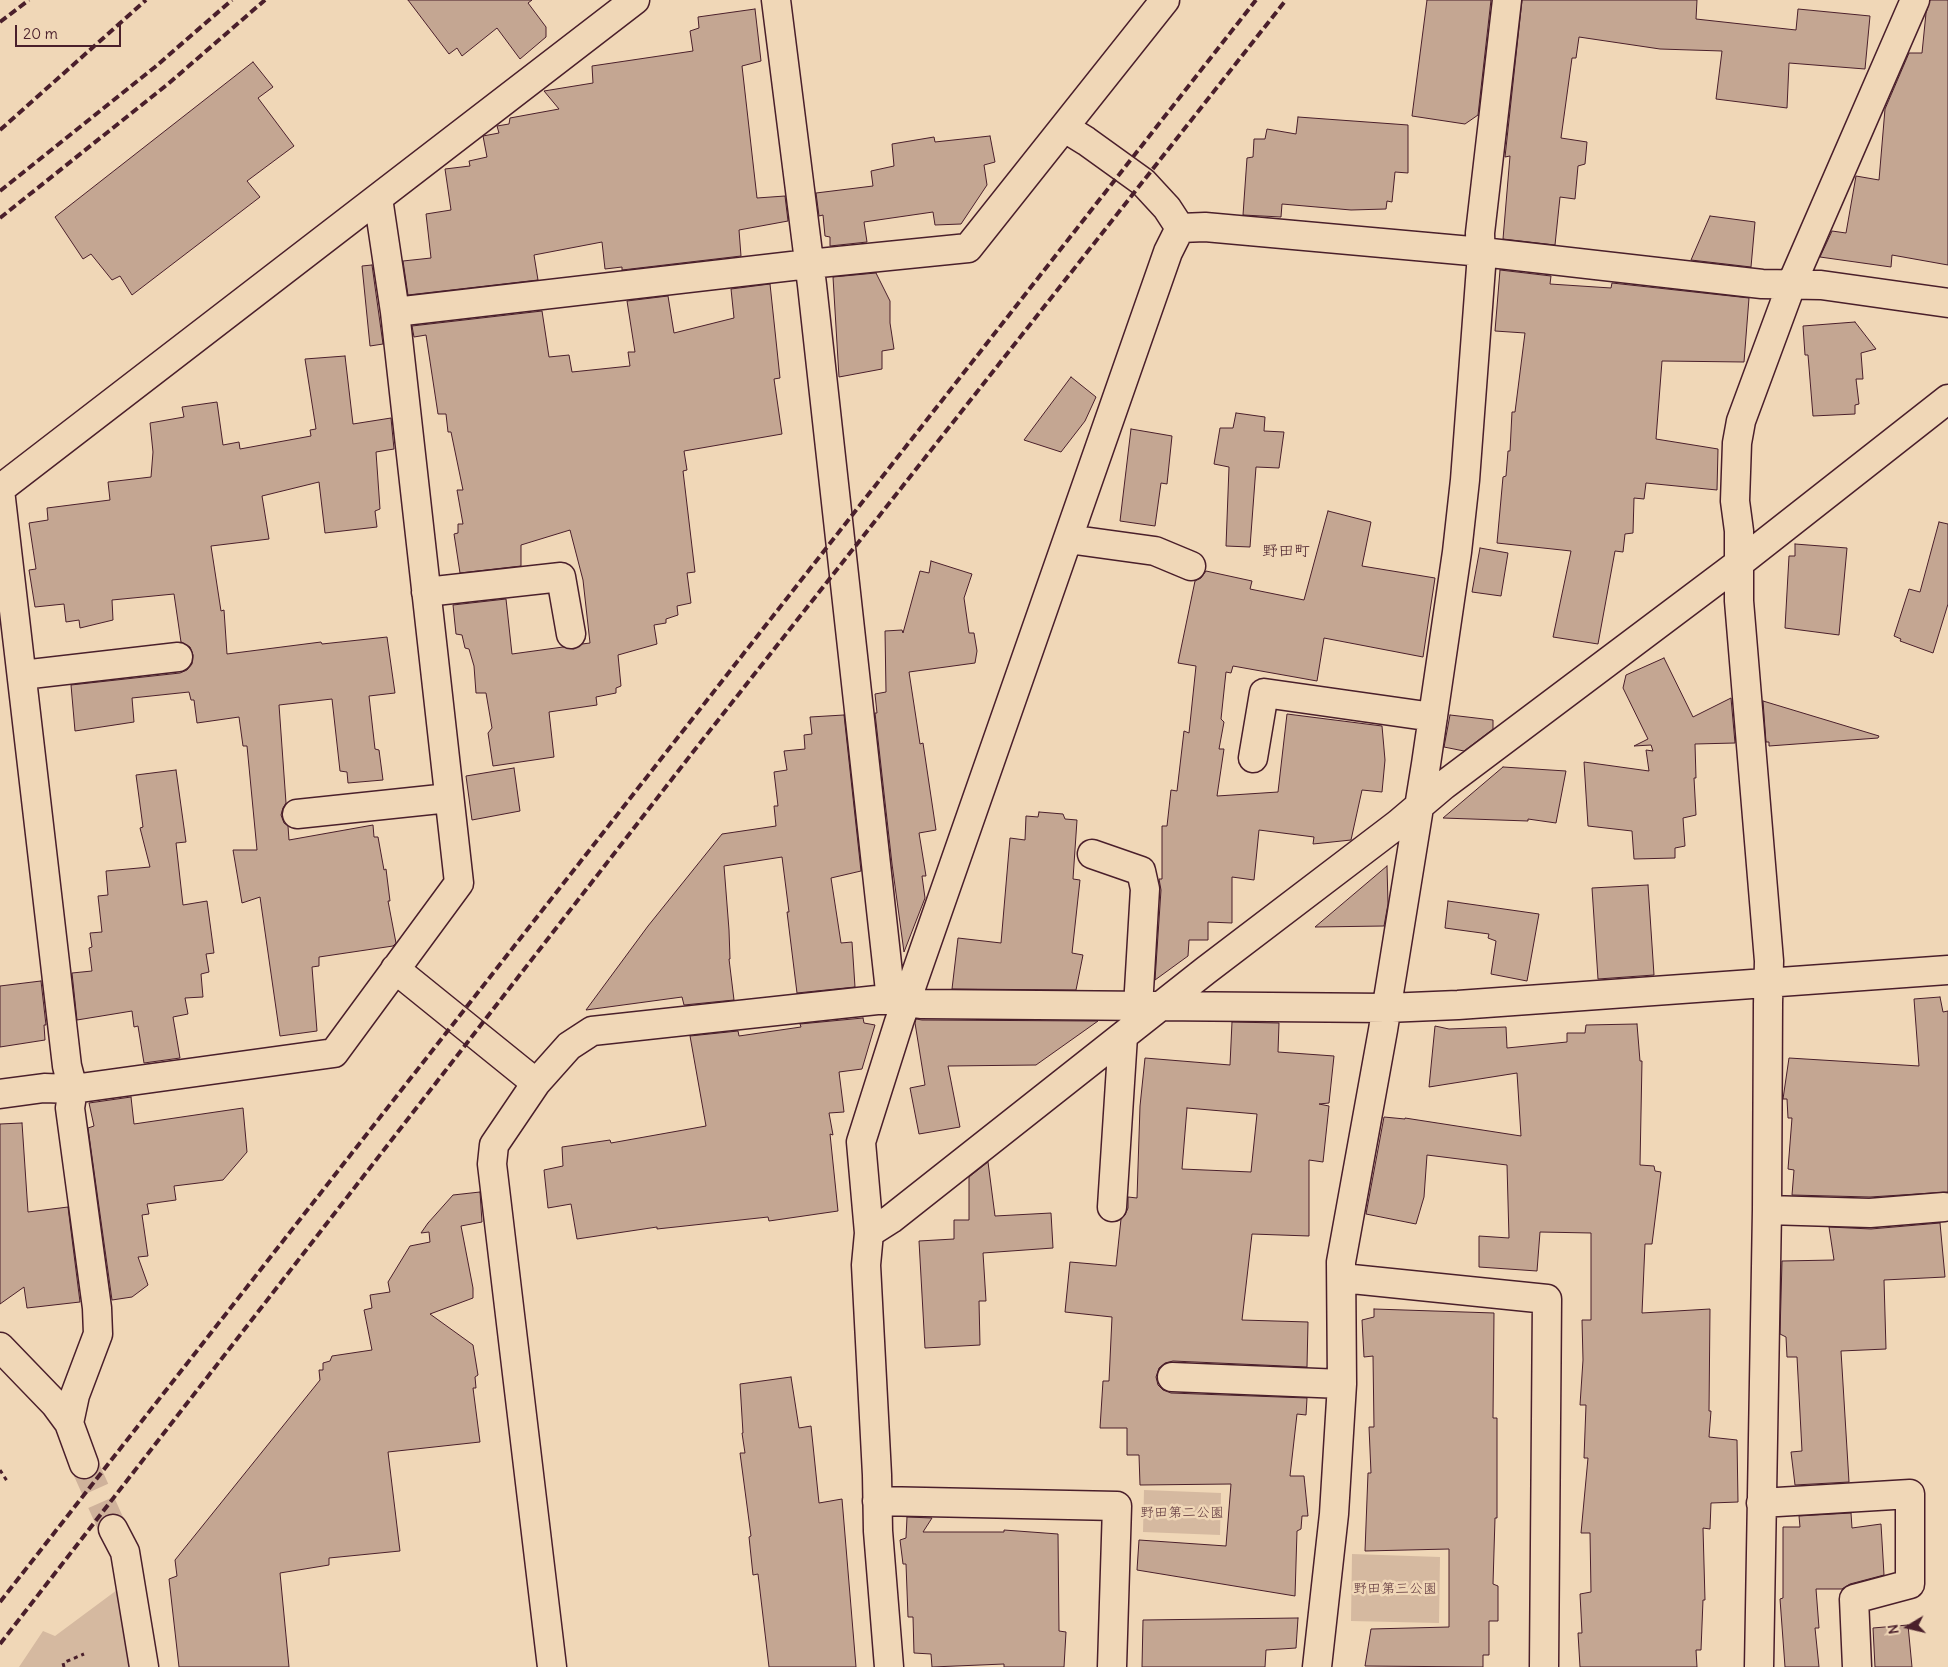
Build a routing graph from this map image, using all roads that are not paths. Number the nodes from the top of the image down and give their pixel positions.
1 (635, 0) edge
2 (776, 0) edge
3 (1165, 0) edge
4 (1507, 0) edge
5 (1915, 0) edge
6 (1065, 128) junction
7 (378, 198) junction
8 (1180, 228) junction
9 (1482, 252) junction
10 (809, 264) junction
11 (1792, 283) junction
12 (1948, 303) edge
13 (395, 312) junction
14 (1948, 399) edge
15 (0, 490) edge
16 (1068, 539) junction
17 (1738, 564) junction
18 (1191, 566) dead end
19 (426, 592) junction
20 (571, 634) dead end
21 (178, 657) dead end
22 (22, 675) junction
23 (1433, 717) junction
24 (1253, 758) dead end
25 (449, 798) junction
26 (1419, 807) junction
27 (297, 814) dead end
28 (1092, 854) dead end
29 (395, 970) junction
30 (1948, 970) edge
31 (1769, 983) junction
32 (899, 1001) junction
33 (1150, 1006) junction
34 (1386, 1008) junction
35 (1123, 1036) junction
36 (536, 1083) junction
37 (73, 1090) junction
38 (0, 1094) edge
39 (1112, 1207) dead end
40 (1944, 1207) dead end
41 (1768, 1210) junction
42 (869, 1233) junction
43 (1342, 1278) junction
44 (0, 1347) edge
45 (1172, 1377) dead end
46 (1342, 1384) junction
47 (69, 1423) junction
48 (84, 1464) tunnel mouth
49 (877, 1501) junction
50 (1761, 1503) junction
51 (113, 1529) tunnel mouth
52 (144, 1667) edge
53 (552, 1667) edge
54 (889, 1667) edge
55 (1112, 1667) edge
56 (1317, 1667) edge
57 (1544, 1667) edge
58 (1758, 1667) edge
59 (1857, 1667) edge

1 - 7 street
2 - 10 street
3 - 6 street
4 - 9 street
5 - 11 street
6 - 8 street
6 - 10 street
7 - 13 street
7 - 15 street
8 - 9 street
8 - 16 street
9 - 11 street
9 - 23 street
10 - 13 street
10 - 32 street
11 - 12 street
11 - 17 street
13 - 19 street
14 - 17 street
15 - 22 street
16 - 18 street
16 - 32 street
17 - 26 street
17 - 31 street
19 - 20 street
19 - 25 street
21 - 22 street
22 - 37 street
23 - 24 street
23 - 26 street
25 - 27 street
25 - 29 street
26 - 33 street
26 - 34 street
28 - 33 street
29 - 36 street
29 - 37 street
30 - 31 street
31 - 34 street
31 - 41 street
32 - 33 street
32 - 36 street
32 - 42 street
33 - 34 street
33 - 35 street
34 - 43 street
35 - 39 street
35 - 42 street
36 - 53 street
37 - 38 street
37 - 47 street
40 - 41 street
41 - 50 street
42 - 49 street
43 - 46 street
43 - 57 street
44 - 47 street
45 - 46 street
46 - 56 street
47 - 48 street
49 - 54 street
49 - 55 street
50 - 58 street
50 - 59 street
51 - 52 street

